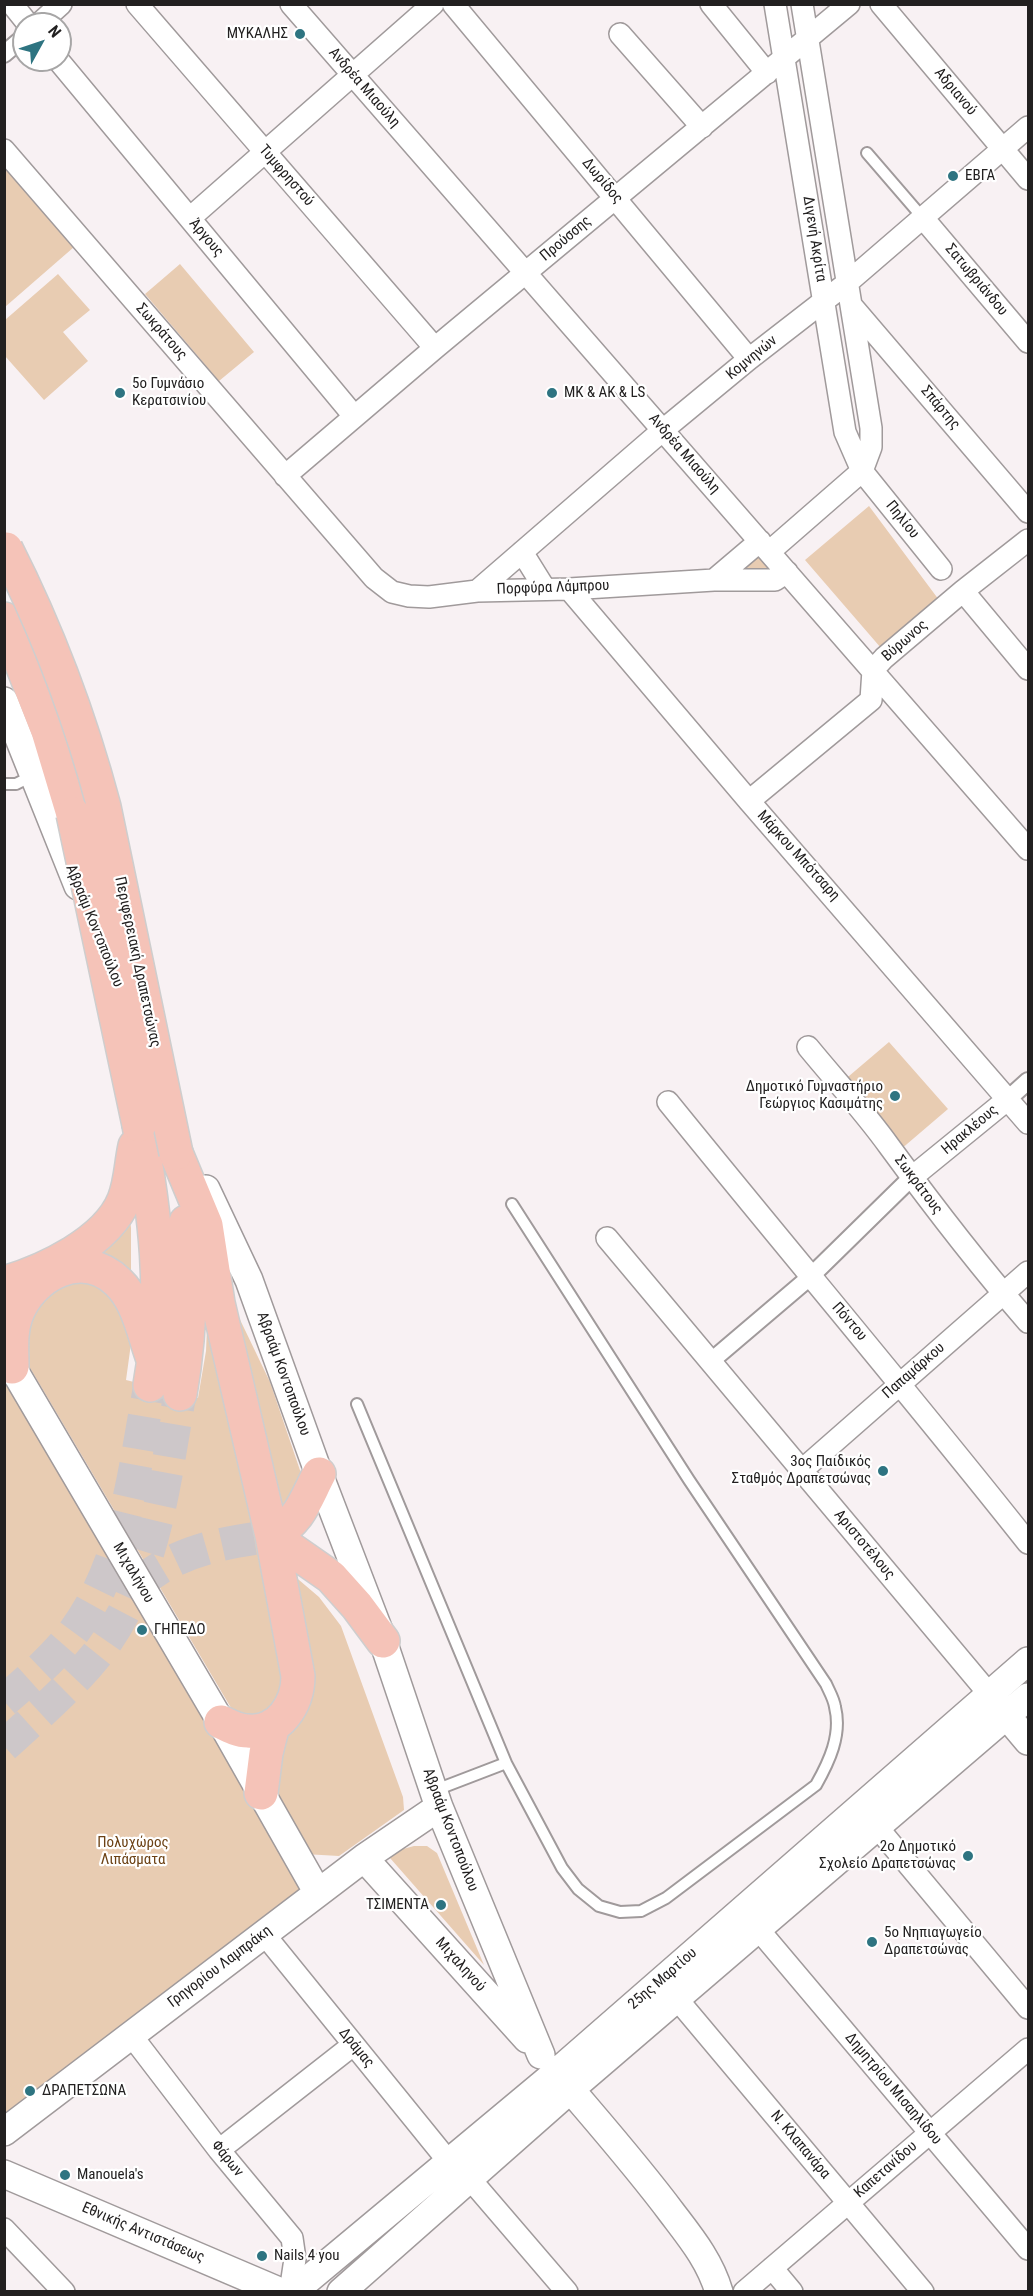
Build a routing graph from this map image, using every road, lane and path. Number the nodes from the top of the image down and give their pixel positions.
1 (137, 4) edge
2 (291, 4) edge
3 (434, 4) edge
4 (453, 4) edge
5 (711, 4) edge
6 (775, 4) edge
7 (802, 4) edge
8 (849, 4) edge
9 (881, 4) edge
10 (620, 34) dead end
11 (808, 40) junction
12 (784, 60) junction
13 (68, 72) edge
14 (767, 73) junction
15 (354, 76) junction
16 (702, 126) junction
17 (1029, 127) edge
18 (1003, 149) junction
19 (4, 150) edge
20 (265, 152) junction
21 (867, 153) dead end
22 (1029, 179) edge
23 (615, 198) junction
24 (190, 218) junction
25 (923, 218) junction
26 (526, 273) junction
27 (847, 283) junction
28 (824, 301) junction
29 (851, 304) junction
30 (1029, 342) edge
31 (435, 348) junction
32 (749, 359) junction
33 (354, 416) junction
34 (663, 430) junction
35 (862, 471) junction
36 (285, 476) junction
37 (1029, 512) edge
38 (1029, 540) edge
39 (765, 547) junction
40 (5, 548) edge
41 (522, 552) junction
42 (941, 569) dead end
43 (787, 572) junction
44 (714, 580) junction
45 (545, 589) junction
46 (569, 589) junction
47 (477, 591) junction
48 (963, 591) junction
49 (392, 592) joint
50 (4, 619) edge
51 (1029, 669) edge
52 (873, 670) junction
53 (4, 701) edge
54 (34, 775) junction
55 (4, 784) edge
56 (749, 801) junction
57 (1028, 849) edge
58 (808, 1047) dead end
59 (1029, 1081) edge
60 (1008, 1099) junction
61 (668, 1102) dead end
62 (1029, 1123) edge
63 (139, 1125) junction
64 (911, 1178) junction
65 (512, 1204) dead end
66 (607, 1238) dead end
67 (1029, 1272) edge
68 (810, 1277) junction
69 (1003, 1293) junction
70 (10, 1298) edge
71 (189, 1300) junction
72 (1029, 1322) edge
73 (8, 1360) edge
74 (711, 1362) junction
75 (900, 1383) junction
76 (180, 1394) tunnel mouth
77 (357, 1404) dead end
78 (801, 1471) junction
79 (319, 1474) junction
80 (272, 1536) junction
81 (1029, 1543) edge
82 (383, 1641) junction
83 (1029, 1661) edge
84 (990, 1695) junction
85 (1029, 1697) edge
86 (1007, 1715) junction
87 (221, 1722) junction
88 (273, 1725) junction
89 (1029, 1741) edge
90 (506, 1763) junction
91 (261, 1793) junction
92 (436, 1799) junction
93 (877, 1827) junction
94 (364, 1858) junction
95 (318, 1893) junction
96 (758, 1929) junction
97 (264, 1934) junction
98 (677, 1999) junction
99 (1029, 2008) edge
100 (131, 2035) junction
101 (353, 2045) junction
102 (1029, 2049) edge
103 (556, 2072) junction
104 (4, 2132) edge
105 (930, 2133) junction
106 (219, 2150) junction
107 (449, 2162) junction
108 (4, 2174) edge
109 (470, 2179) junction
110 (849, 2203) junction
111 (4, 2229) edge
112 (1029, 2249) edge
113 (772, 2268) junction
114 (64, 2292) edge
115 (281, 2292) edge
116 (291, 2292) edge
117 (341, 2292) edge
118 (567, 2292) edge
119 (719, 2292) edge
120 (744, 2292) edge
121 (792, 2292) edge
122 (924, 2292) edge

1 - 20 street, Τυμφρηστού
2 - 15 street, Ανδρέα Μιαούλη
3 - 15 street
4 - 23 street, Δωρίδος
5 - 14 street
6 - 12 street, Διγενή Ακρίτα
7 - 11 street, Διγενή Ακρίτα
8 - 11 street, Προύσσης
9 - 18 street, Αδριανού
10 - 16 street
11 - 12 street, Προύσσης
11 - 27 street, Διγενή Ακρίτα
12 - 14 street, Προύσσης
12 - 28 street, Διγενή Ακρίτα
13 - 24 street, Άργους
14 - 16 street, Προύσσης
15 - 20 street
15 - 26 street, Ανδρέα Μιαούλη
16 - 23 street, Προύσσης
17 - 18 street, Κομνηνών
18 - 22 street, Αδριανού
18 - 25 street, Κομνηνών
19 - 36 street, Σωκράτους
20 - 24 street
20 - 31 street, Τυμφρηστού
21 - 25 lane
23 - 26 street, Προύσσης
23 - 32 street, Δωρίδος
24 - 33 street, Άργους
25 - 27 street, Κομνηνών
25 - 30 street, Σατωβριάνδου
26 - 31 street, Προύσσης
26 - 34 street, Ανδρέα Μιαούλη
27 - 28 street, Κομνηνών
27 - 29 street, Διγενή Ακρίτα
28 - 32 street, Κομνηνών
28 - 35 street, Διγενή Ακρίτα
29 - 35 street, Διγενή Ακρίτα
29 - 37 street, Σπάρτης
31 - 33 street, Προύσσης
32 - 34 street, Κομνηνών
33 - 36 street, Προύσσης
34 - 39 street, Ανδρέα Μιαούλη
34 - 41 street, Κομνηνών
35 - 39 street
35 - 42 street, Πηλίου
36 - 49 street, Σωκράτους
38 - 48 street, Βύρωνος
39 - 43 street, Ανδρέα Μιαούλη
39 - 44 street
40 - 71 main road, Περιφερειακή Δραπετσώνας, bridge
41 - 45 street
41 - 47 street, Κομνηνών
43 - 44 street, Πορφύρα Λάμπρου
43 - 52 street, Ανδρέα Μιαούλη
44 - 46 street, Πορφύρα Λάμπρου
45 - 46 street, Πορφύρα Λάμπρου
45 - 47 street, Πορφύρα Λάμπρου
46 - 56 street, Μάρκου Μπότσαρη
47 - 49 street, Πορφύρα Λάμπρου
48 - 51 street
48 - 52 street, Βύρωνος
50 - 63 main road, bridge
52 - 56 street, Βύρωνος
52 - 57 street, Ανδρέα Μιαούλη
53 - 54 street, Αβραάμ Κοντοπούλου
54 - 55 lane
54 - 79 street, Αβραάμ Κοντοπούλου
56 - 60 street, Μάρκου Μπότσαρη
58 - 64 street, Σωκράτους
59 - 60 street, Ηρακλέους
60 - 62 street, Μάρκου Μπότσαρη
60 - 64 street, Ηρακλέους
61 - 68 street, Πόντου
63 - 70 main road
63 - 71 main road
64 - 68 street
64 - 69 street, Σωκράτους
65 - 90 lane
66 - 74 street, Αριστοτέλους
67 - 69 street, Παπαμάρκου
68 - 74 street
68 - 75 street, Πόντου
69 - 72 street, Σωκράτους
69 - 75 street, Παπαμάρκου
70 - 71 main road
70 - 73 main road
71 - 76 main road
71 - 80 main road
73 - 87 street, Μιχαλήνου
74 - 78 street, Αριστοτέλους
75 - 78 street, Παπαμάρκου
75 - 81 street, Πόντου
77 - 90 lane
78 - 84 street, Αριστοτέλους
79 - 80 main road
79 - 82 street, Αβραάμ Κοντοπούλου
80 - 82 main road
80 - 88 main road
82 - 92 street, Αβραάμ Κοντοπούλου
83 - 84 street, 25ης Μαρτίου
84 - 86 street, Αριστοτέλους
84 - 103 street, 25ης Μαρτίου
85 - 86 street, 25ης Μαρτίου
86 - 89 street, Αριστοτέλους
86 - 93 street, 25ης Μαρτίου
87 - 88 main road
87 - 91 street, Μιχαλήνου
88 - 91 main road
90 - 92 lane
91 - 95 street
92 - 94 street, Γρηγορίου Λαμπράκη
92 - 103 street, Αβραάμ Κοντοπούλου
93 - 96 street, 25ης Μαρτίου
93 - 99 street
94 - 95 street, Γρηγορίου Λαμπράκη
94 - 103 street, Μιχαληνού
95 - 97 street, Γρηγορίου Λαμπράκη
96 - 98 street, 25ης Μαρτίου
96 - 105 street, Δημητρίου Μισαηλίδου
97 - 100 street, Γρηγορίου Λαμπράκη
97 - 101 street, Δράμας
98 - 103 street, 25ης Μαρτίου
98 - 110 street, Ν. Κλαπανάρα
100 - 104 street, Γρηγορίου Λαμπράκη
100 - 106 street, Φάρων
101 - 106 street
101 - 107 street, Δράμας
102 - 105 street, Καπετανίδου
103 - 107 street, 25ης Μαρτίου
103 - 109 street, 25ης Μαρτίου
103 - 119 street, Αβραάμ Κοντοπούλου
105 - 110 street, Καπετανίδου
105 - 112 street, Δημητρίου Μισαηλίδου
106 - 116 street, Φάρων
107 - 116 street, 25ης Μαρτίου
108 - 115 street, Εθνικής Αντιστάσεως
109 - 117 street, 25ης Μαρτίου
109 - 118 street
110 - 113 street, Καπετανίδου
110 - 122 street, Ν. Κλαπανάρα
111 - 114 street
113 - 120 street, Καπετανίδου
113 - 121 street

